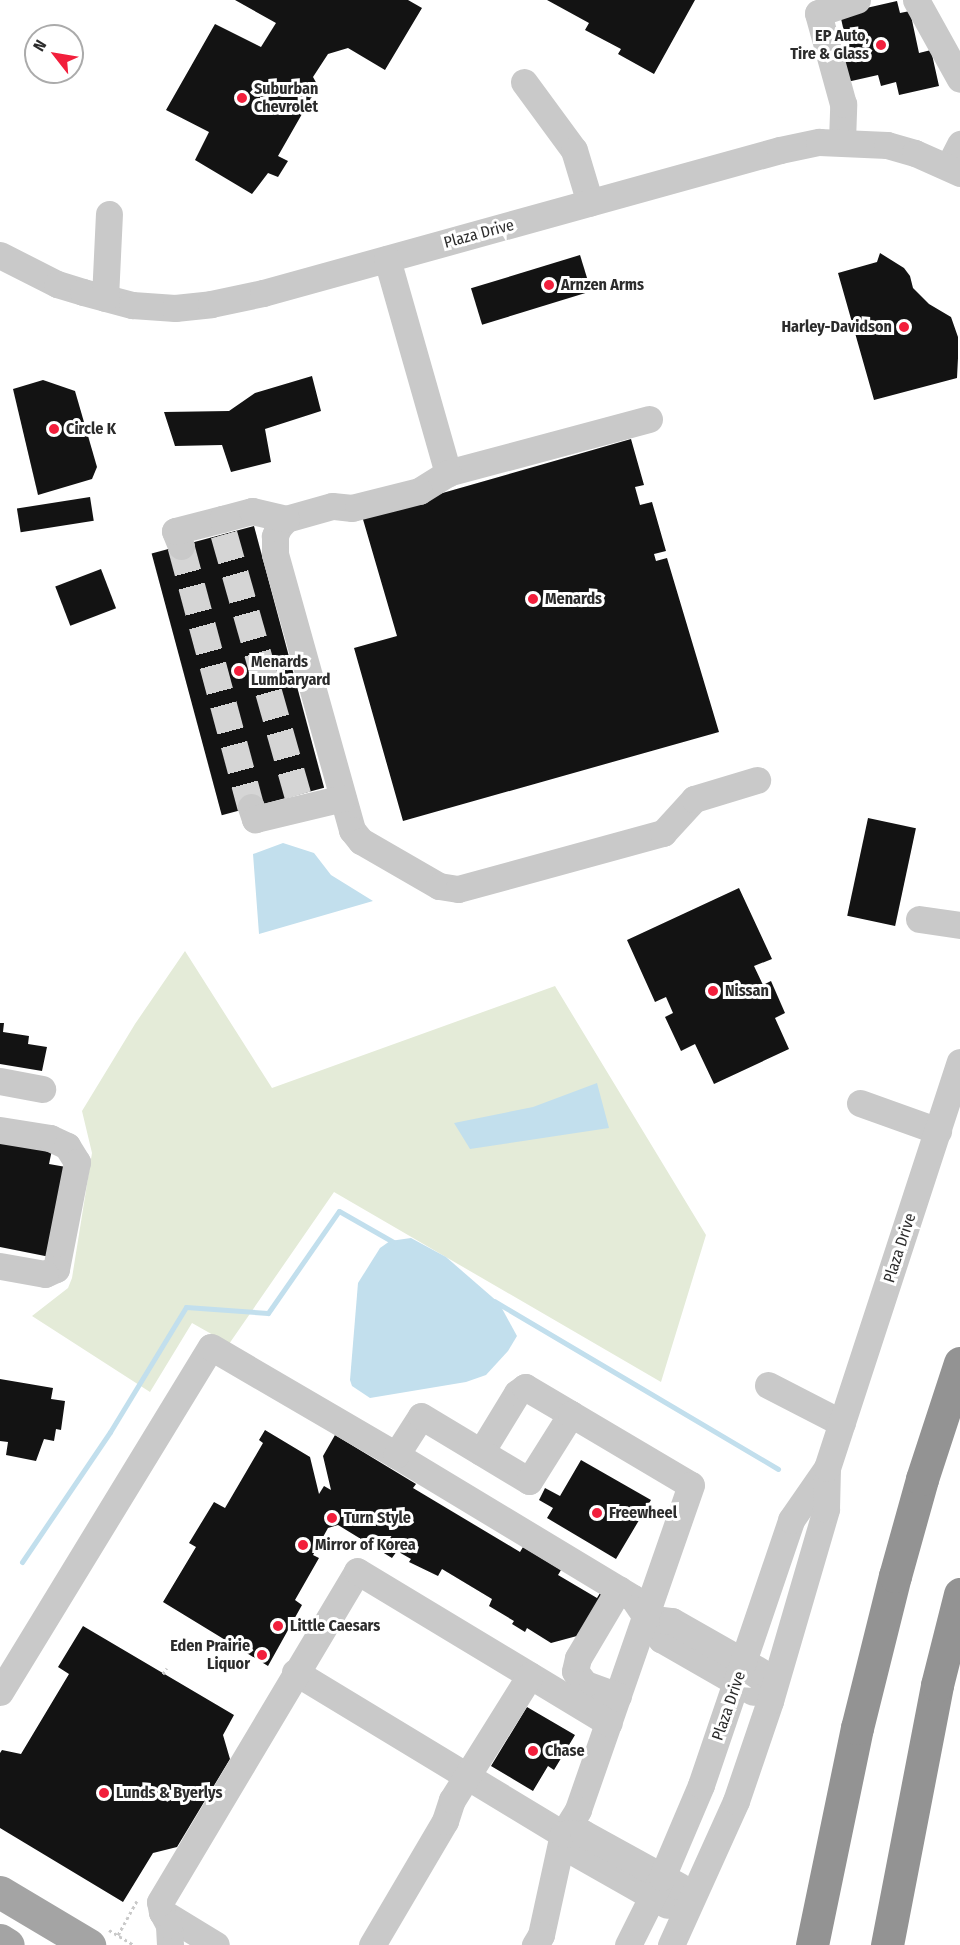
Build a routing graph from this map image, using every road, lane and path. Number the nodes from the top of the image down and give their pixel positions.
1 (857, 0) edge
2 (916, 0) edge
3 (960, 80) edge
4 (524, 82) dead end
5 (842, 141) junction
6 (956, 161) edge
7 (590, 203) junction
8 (110, 214) dead end
9 (0, 255) edge
10 (387, 259) junction
11 (105, 298) junction
12 (649, 419) dead end
13 (448, 473) junction
14 (286, 519) junction
15 (181, 546) tunnel mouth
16 (757, 780) dead end
17 (343, 798) junction
18 (250, 807) dead end
19 (919, 919) dead end
20 (960, 925) edge
21 (960, 1062) edge
22 (0, 1081) edge
23 (42, 1089) dead end
24 (860, 1103) dead end
25 (0, 1130) edge
26 (938, 1131) junction
27 (0, 1266) edge
28 (960, 1363) edge
29 (768, 1385) dead end
30 (572, 1414) junction
31 (842, 1424) junction
32 (481, 1452) junction
33 (396, 1455) junction
34 (827, 1468) junction
35 (619, 1589) junction
36 (960, 1594) edge
37 (646, 1618) junction
38 (167, 1668) dead end
39 (295, 1672) junction
40 (741, 1673) junction
41 (163, 1674) dead end
42 (530, 1675) junction
43 (773, 1690) junction
44 (0, 1692) edge
45 (618, 1696) junction
46 (609, 1723) junction
47 (468, 1776) junction
48 (564, 1834) junction
49 (657, 1887) junction
50 (0, 1892) edge
51 (691, 1906) junction
52 (162, 1912) junction
53 (0, 1940) edge
54 (8, 1945) edge
55 (89, 1945) edge
56 (170, 1945) edge
57 (216, 1945) edge
58 (372, 1945) edge
59 (535, 1945) edge
60 (628, 1945) edge
61 (671, 1945) edge
62 (812, 1945) edge
63 (887, 1945) edge

1 - 5 street
2 - 3 street
4 - 7 street
5 - 6 street, Plaza Drive
5 - 7 street, Plaza Drive
7 - 10 street, Plaza Drive
8 - 11 street
9 - 11 street, Plaza Drive
10 - 11 street, Plaza Drive
10 - 13 street
12 - 13 street
13 - 14 street
14 - 15 street
14 - 17 street
16 - 17 street
17 - 18 street
19 - 20 street
21 - 26 street, Plaza Drive
22 - 23 street
24 - 26 street
25 - 27 street
26 - 31 street, Plaza Drive
28 - 62 highway
29 - 31 street
30 - 32 street
30 - 32 street
30 - 37 street
31 - 34 street, Plaza Drive
32 - 33 street
33 - 35 street
33 - 44 street
34 - 40 street, Plaza Drive
34 - 43 street, Plaza Drive
35 - 37 street
35 - 45 street
36 - 63 highway
37 - 40 street
37 - 45 street
38 - 41 path
39 - 42 street
39 - 47 street
39 - 52 street
40 - 43 street
40 - 49 street, Plaza Drive
42 - 46 street
42 - 47 street
43 - 51 street, Plaza Drive
45 - 46 street
46 - 48 street
47 - 48 street
47 - 58 street
48 - 49 street
48 - 59 street
49 - 51 street
49 - 60 street, Plaza Drive
50 - 55 main road
51 - 61 street, Plaza Drive
52 - 56 street
52 - 57 street
53 - 54 main road

